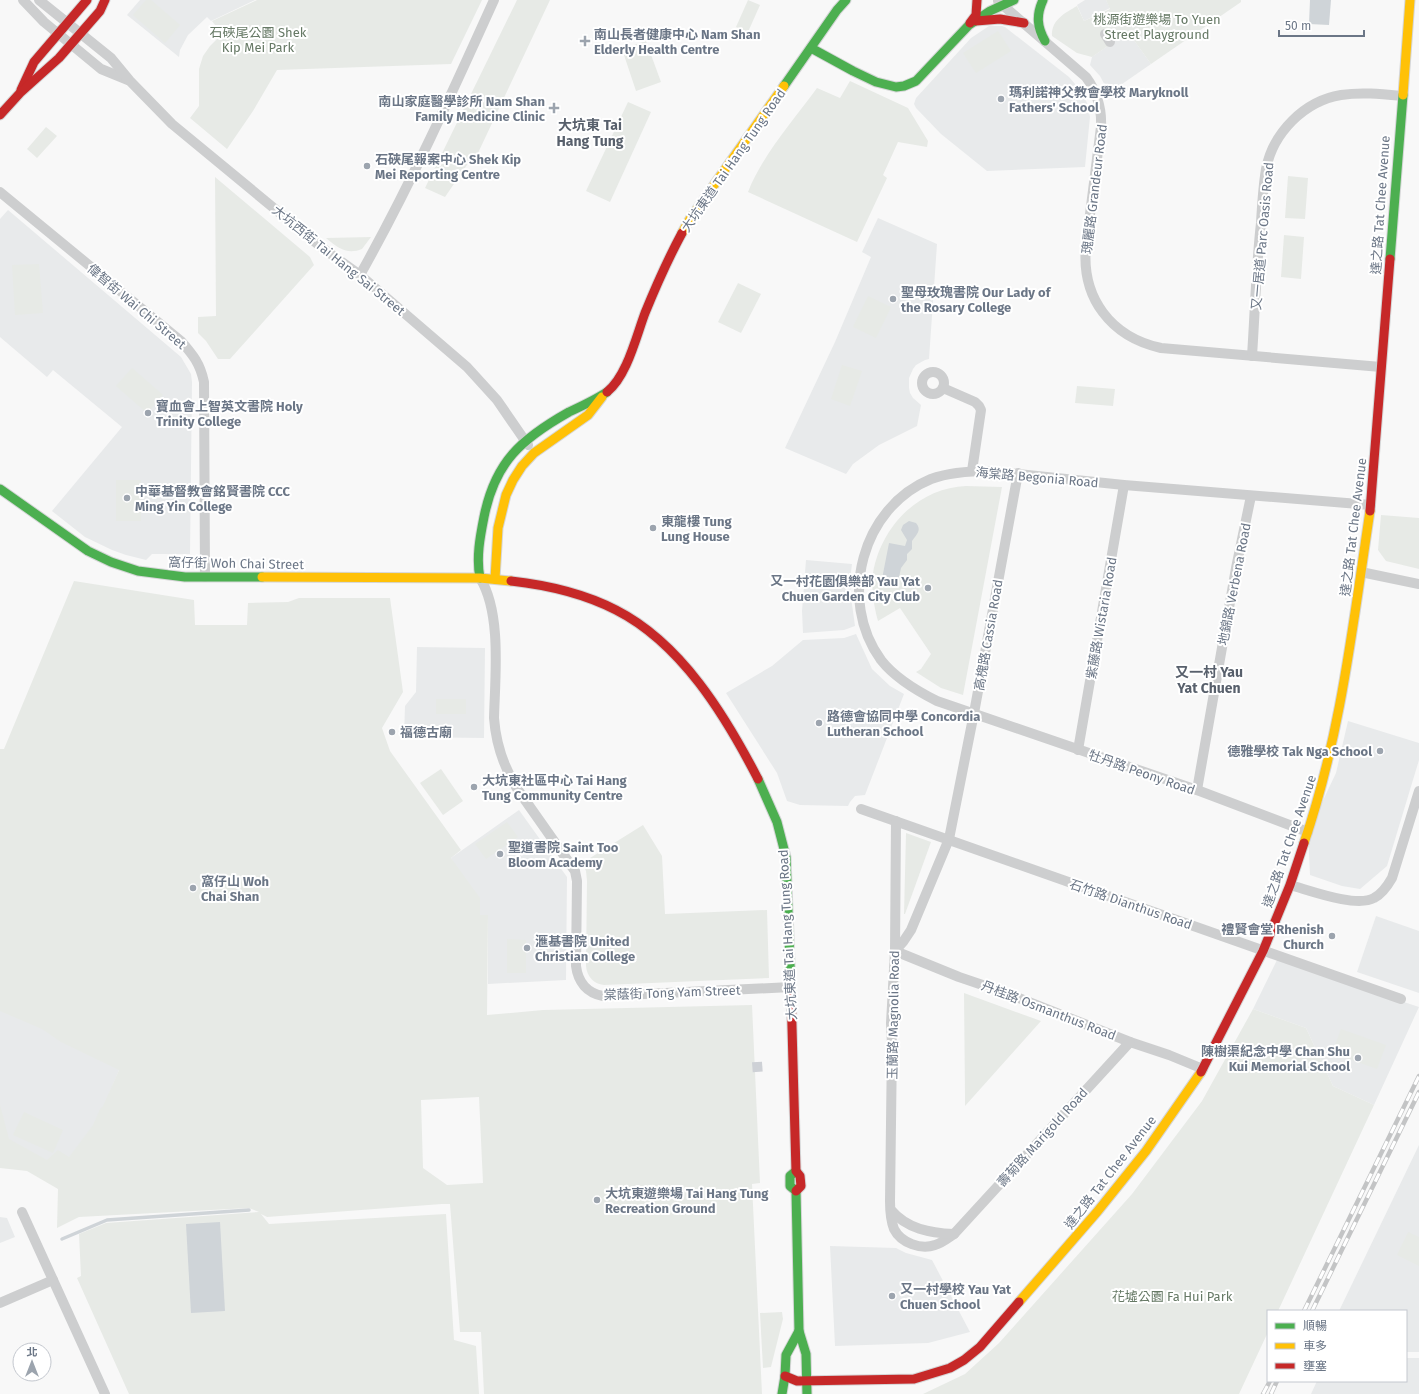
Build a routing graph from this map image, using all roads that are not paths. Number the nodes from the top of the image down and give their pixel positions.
1 (23, 0) edge
2 (39, 0) edge
3 (87, 0) edge
4 (105, 0) edge
5 (494, 0) edge
6 (846, 0) edge
7 (977, 0) edge
8 (1014, 0) edge
9 (1043, 0) edge
10 (1410, 0) edge
11 (1000, 2) edge
12 (68, 23) junction
13 (970, 24) junction
14 (1024, 24) junction
15 (82, 33) junction
16 (58, 34) junction
17 (1045, 41) junction
18 (71, 44) junction
19 (811, 48) junction
20 (130, 81) junction
21 (20, 93) junction
22 (1402, 96) junction
23 (0, 115) edge
24 (0, 192) edge
25 (360, 275) junction
26 (1252, 356) junction
27 (1381, 367) junction
28 (943, 388) dead end
29 (604, 394) junction
30 (525, 440) junction
31 (534, 453) junction
32 (972, 471) junction
33 (1018, 473) junction
34 (1124, 485) junction
35 (0, 489) edge
36 (1251, 496) junction
37 (1371, 505) junction
38 (1361, 572) junction
39 (205, 577) junction
40 (480, 578) junction
41 (496, 579) junction
42 (1419, 584) edge
43 (974, 713) junction
44 (1078, 750) junction
45 (1197, 790) junction
46 (1419, 791) edge
47 (861, 809) dead end
48 (896, 821) junction
49 (1308, 832) junction
50 (948, 839) junction
51 (1290, 885) junction
52 (895, 951) junction
53 (1264, 951) junction
54 (791, 987) junction
55 (1401, 999) dead end
56 (1130, 1042) junction
57 (1203, 1069) junction
58 (890, 1209) junction
59 (22, 1212) dead end
60 (954, 1234) junction
61 (52, 1280) junction
62 (0, 1303) edge
63 (799, 1331) junction
64 (785, 1376) junction
65 (807, 1381) junction
66 (798, 1389) dead end
67 (105, 1394) edge
68 (782, 1394) edge
69 (807, 1394) edge

1 - 16 street, 大坑西街 Tai Hang Sai Street
2 - 12 street, 大坑西街 Tai Hang Sai Street
3 - 12 main road
4 - 15 main road
5 - 25 street
6 - 19 main road, 大坑東道 Tai Hang Tung Road
7 - 13 main road
8 - 11 main road
9 - 17 main road
10 - 22 main road, 達之路 Tat Chee Avenue
11 - 13 main road
11 - 14 street, 瑰麗路 Grandeur Road
12 - 15 street, 大坑西街 Tai Hang Sai Street
12 - 16 main road
13 - 14 main road
13 - 19 main road
14 - 17 street, 瑰麗路 Grandeur Road
15 - 18 main road
15 - 20 street, 大坑西街 Tai Hang Sai Street
16 - 18 street, 大坑西街 Tai Hang Sai Street
16 - 21 main road
17 - 26 street, 瑰麗路 Grandeur Road
18 - 20 street, 大坑西街 Tai Hang Sai Street
18 - 21 main road
19 - 29 main road, 大坑東道 Tai Hang Tung Road
20 - 25 street, 大坑西街 Tai Hang Sai Street
21 - 23 main road
22 - 26 street, 又一居道 Parc Oasis Road
22 - 27 main road, 達之路 Tat Chee Avenue
24 - 39 street, 偉智街 Wai Chi Street
25 - 30 street, 大坑西街 Tai Hang Sai Street
26 - 27 street, 瑰麗路 Grandeur Road
27 - 37 main road, 達之路 Tat Chee Avenue
28 - 32 street
29 - 30 main road, 大坑東道 Tai Hang Tung Road
29 - 31 main road, 大坑東道 Tai Hang Tung Road
30 - 31 street, 大坑西街 Tai Hang Sai Street
30 - 40 main road, 大坑東道 Tai Hang Tung Road
31 - 41 main road, 大坑東道 Tai Hang Tung Road
32 - 33 street, 海棠路 Begonia Road
32 - 43 street, 海棠路 Begonia Road
33 - 34 street, 海棠路 Begonia Road
33 - 43 street, 高槐路 Cassia Road
34 - 36 street, 海棠路 Begonia Road
34 - 44 street, 紫藤路 Wistaria Road
35 - 39 main road, 窩仔街 Woh Chai Street
36 - 37 street, 海棠路 Begonia Road
36 - 45 street, 地錦路 Verbena Road
37 - 38 main road, 達之路 Tat Chee Avenue
38 - 42 street
38 - 49 main road, 達之路 Tat Chee Avenue
39 - 40 main road, 窩仔街 Woh Chai Street
40 - 41 main road, 窩仔街 Woh Chai Street
40 - 54 street, 棠蔭街 Tong Yam Street
41 - 54 main road, 大坑東道 Tai Hang Tung Road
43 - 44 street, 牡丹路 Peony Road
43 - 50 street, 高槐路 Cassia Road
44 - 45 street, 牡丹路 Peony Road
45 - 49 street, 牡丹路 Peony Road
46 - 51 street
47 - 48 street, 石竹路 Dianthus Road
48 - 50 street, 石竹路 Dianthus Road
48 - 52 street, 玉蘭路 Magnolia Road
49 - 51 main road, 達之路 Tat Chee Avenue
50 - 52 street, 高槐路 Cassia Road
50 - 53 street, 石竹路 Dianthus Road
51 - 53 main road, 達之路 Tat Chee Avenue
52 - 56 street, 丹桂路 Osmanthus Road
52 - 58 street, 玉蘭路 Magnolia Road
53 - 55 street, 石竹路 Dianthus Road
53 - 57 main road, 達之路 Tat Chee Avenue
54 - 63 main road, 大坑東道 Tai Hang Tung Road
56 - 57 street, 丹桂路 Osmanthus Road
56 - 60 street, 壽菊路 Marigold Road
57 - 65 main road, 達之路 Tat Chee Avenue
58 - 60 street
58 - 60 street, 壽菊路 Marigold Road
59 - 61 street
61 - 62 street
61 - 67 street
63 - 64 main road, 大坑東道 Tai Hang Tung Road
63 - 65 main road, 大坑東道 Tai Hang Tung Road
64 - 65 main road, 達之路 Tat Chee Avenue
64 - 68 main road, 大坑東道 Tai Hang Tung Road
65 - 66 main road
65 - 69 main road, 大坑東道 Tai Hang Tung Road

